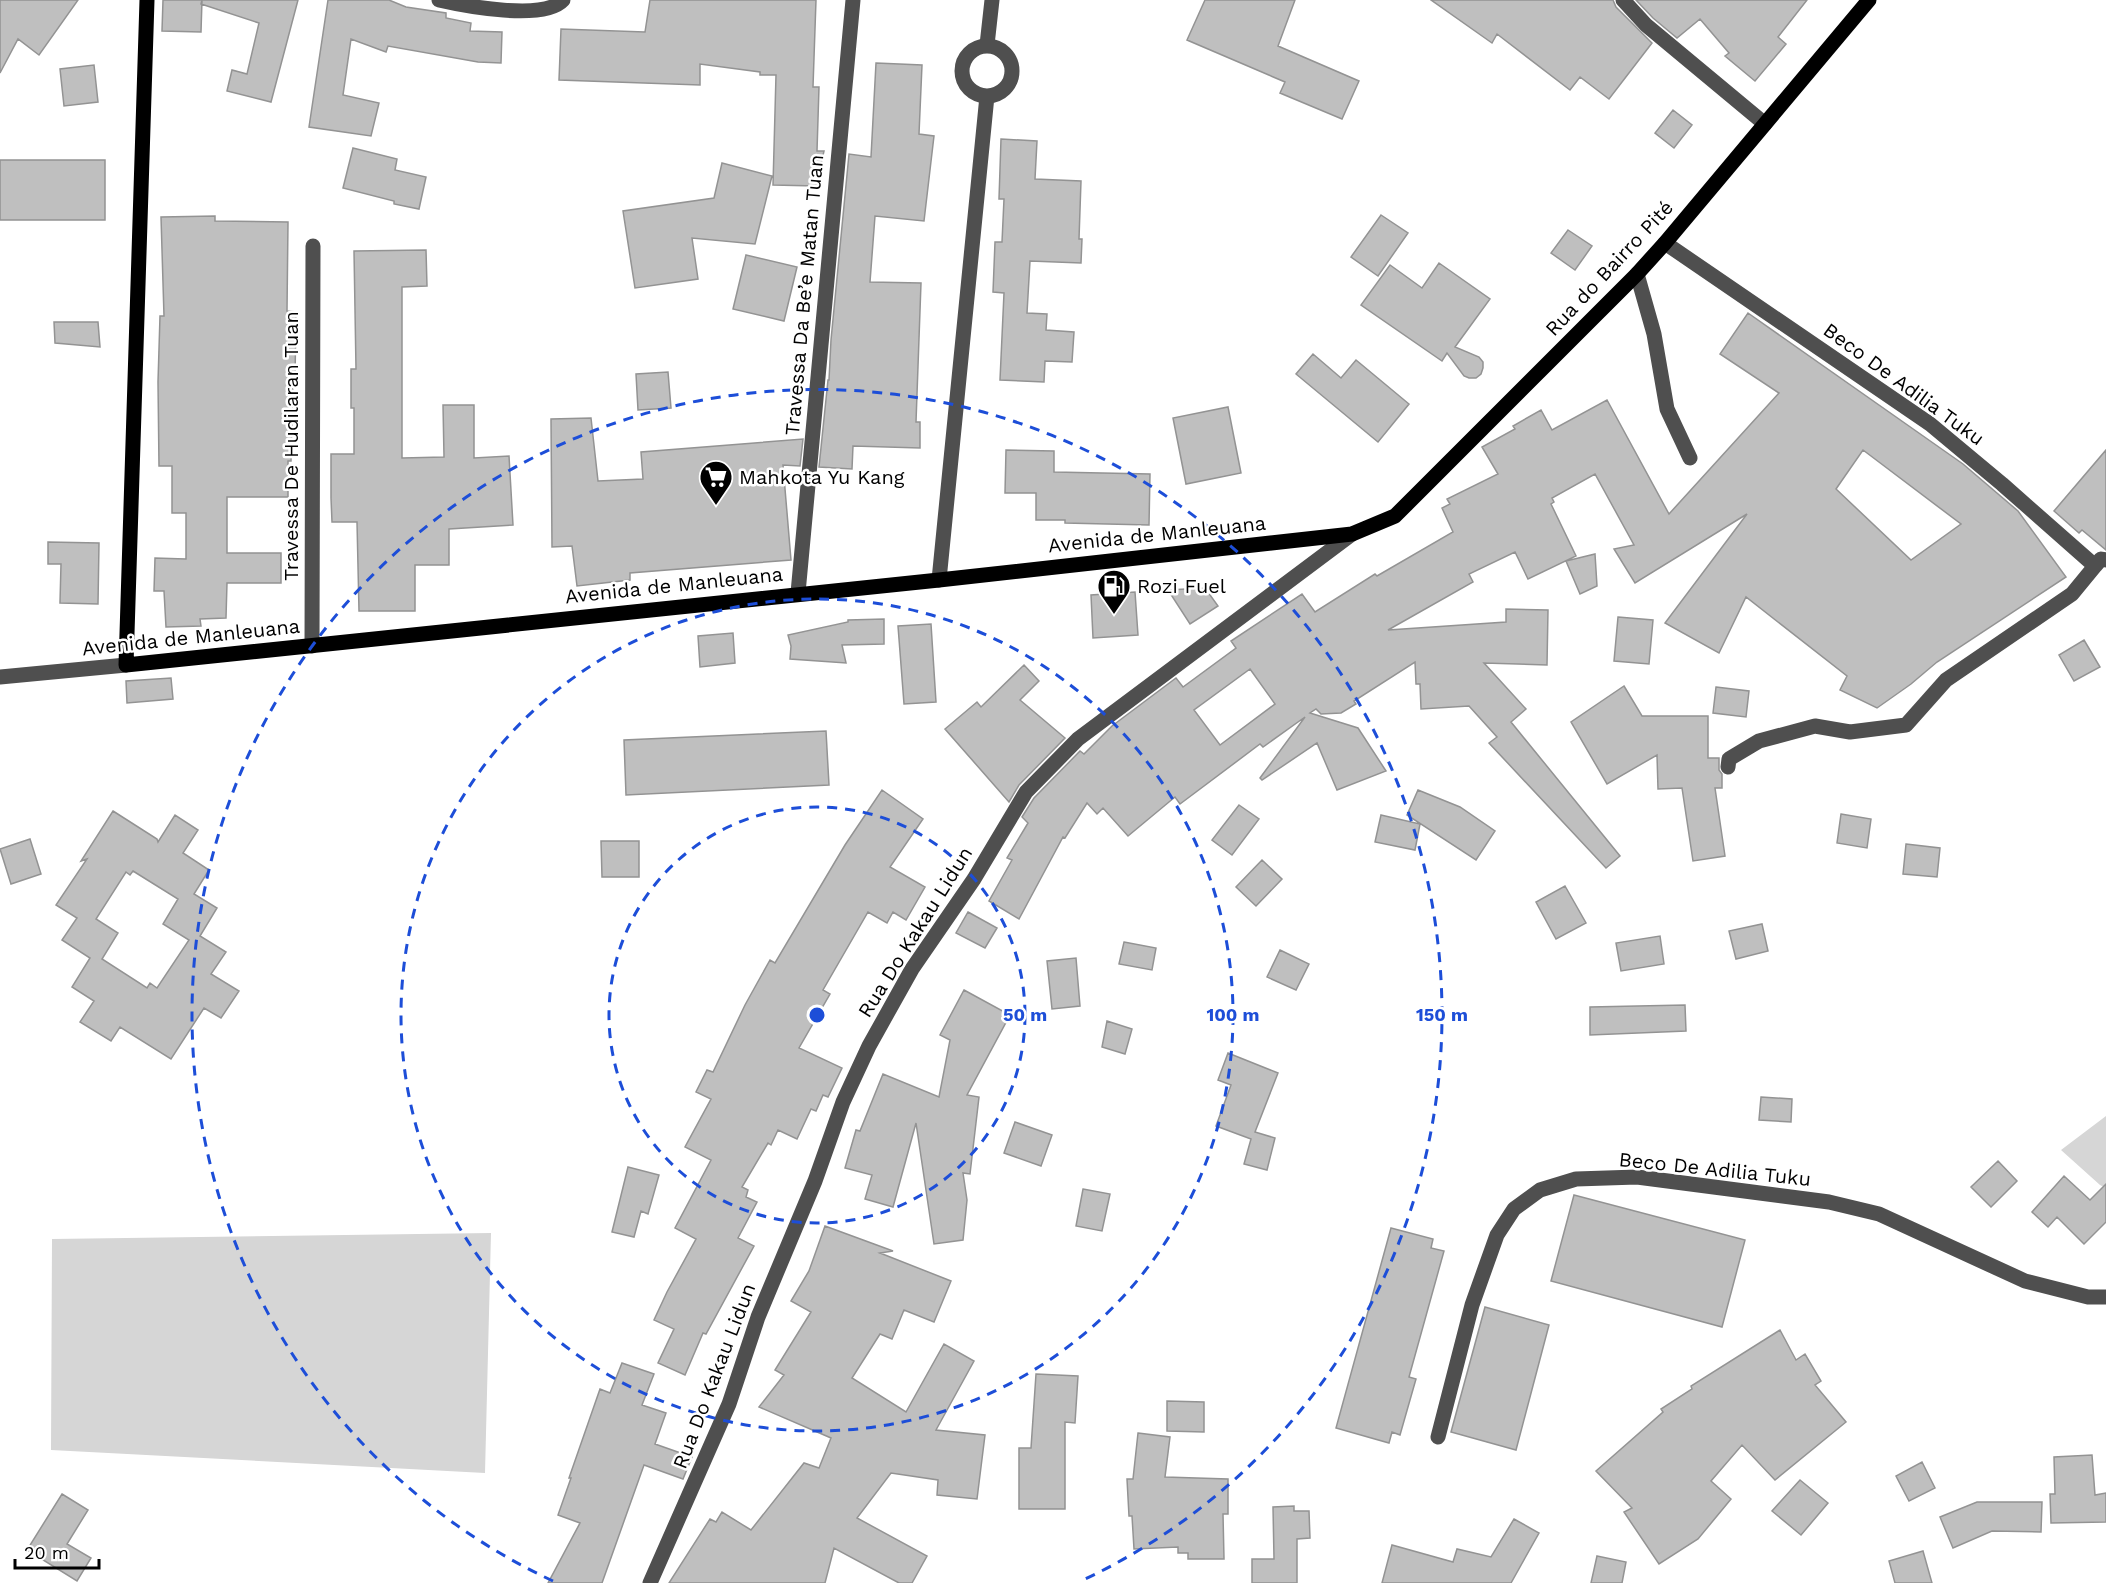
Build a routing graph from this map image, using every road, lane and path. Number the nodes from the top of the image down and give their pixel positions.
1 (147, 0) edge
2 (439, 0) edge
3 (563, 0) edge
4 (853, 0) edge
5 (992, 0) edge
6 (1623, 0) edge
7 (1869, 0) edge
8 (987, 45) junction
9 (987, 96) junction
10 (1765, 124) junction
11 (1665, 243) junction
12 (313, 246) dead end
13 (1636, 274) junction
14 (1690, 458) dead end
15 (1352, 534) junction
16 (2100, 563) edge
17 (939, 580) junction
18 (798, 593) junction
19 (312, 646) junction
20 (126, 665) junction
21 (0, 677) edge
22 (1728, 767) dead end
23 (2106, 1297) edge
24 (1438, 1437) dead end
25 (650, 1583) edge

1 - 20 main road
2 - 3 street
4 - 18 street, Travessa Da Be’e Matan Tuan
5 - 8 street
6 - 10 street
7 - 10 main road, Rua do Bairro Pité
8 - 9 street
8 - 9 street
9 - 17 street
10 - 11 main road, Rua do Bairro Pité
11 - 13 main road, Rua do Bairro Pité
11 - 16 street, Beco De Adilia Tuku
12 - 19 street, Travessa De Hudilaran Tuan
13 - 14 street
13 - 15 main road, Rua do Bairro Pité
15 - 17 main road, Avenida de Manleuana
15 - 25 street, Rua Do Kakau Lidun
16 - 22 street
17 - 18 main road, Avenida de Manleuana
18 - 19 main road, Avenida de Manleuana
19 - 20 main road, Avenida de Manleuana
20 - 21 street, Avenida de Manleuana
23 - 24 street, Beco De Adilia Tuku

